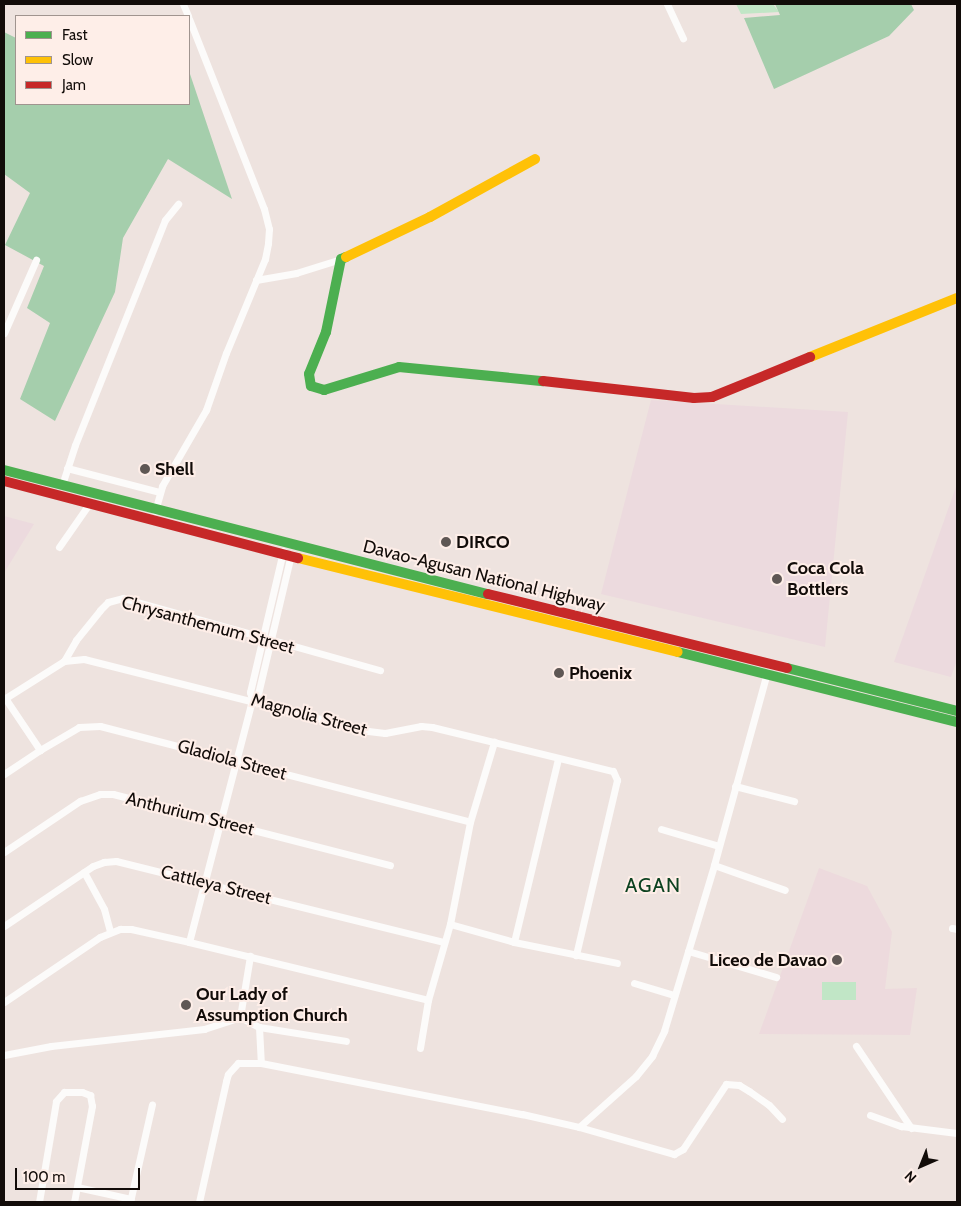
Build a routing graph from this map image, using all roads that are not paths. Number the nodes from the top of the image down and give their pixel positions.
1 (667, 4) edge
2 (190, 22) edge
3 (683, 38) dead end
4 (535, 159) dead end
5 (178, 204) dead end
6 (341, 259) junction
7 (36, 260) dead end
8 (256, 280) junction
9 (957, 298) edge
10 (4, 333) edge
11 (67, 468) junction
12 (4, 470) edge
13 (4, 481) edge
14 (62, 485) junction
15 (160, 492) junction
16 (89, 504) junction
17 (155, 509) junction
18 (152, 520) junction
19 (59, 546) dead end
20 (288, 549) junction
21 (262, 638) junction
22 (270, 641) junction
23 (64, 660) junction
24 (767, 669) junction
25 (380, 670) dead end
26 (4, 698) edge
27 (252, 700) junction
28 (957, 711) edge
29 (957, 722) edge
30 (494, 742) junction
31 (40, 750) junction
32 (558, 759) junction
33 (236, 761) junction
34 (4, 774) edge
35 (735, 786) junction
36 (794, 801) dead end
37 (220, 822) junction
38 (470, 822) junction
39 (661, 829) dead end
40 (719, 846) junction
41 (4, 852) edge
42 (390, 864) dead end
43 (714, 865) junction
44 (84, 872) junction
45 (206, 882) junction
46 (785, 890) dead end
47 (450, 924) junction
48 (4, 926) edge
49 (110, 932) junction
50 (189, 942) junction
51 (444, 942) junction
52 (514, 942) junction
53 (688, 951) junction
54 (250, 956) junction
55 (576, 956) junction
56 (617, 963) dead end
57 (776, 977) dead end
58 (634, 983) dead end
59 (674, 995) junction
60 (428, 1000) junction
61 (4, 1002) edge
62 (240, 1017) junction
63 (259, 1027) junction
64 (346, 1041) dead end
65 (856, 1046) dead end
66 (420, 1048) dead end
67 (4, 1056) edge
68 (262, 1063) junction
69 (152, 1104) dead end
70 (870, 1115) dead end
71 (782, 1119) dead end
72 (579, 1127) junction
73 (911, 1128) junction
74 (957, 1133) edge
75 (77, 1187) junction
76 (130, 1201) edge
77 (39, 1202) edge
78 (74, 1202) edge
79 (199, 1202) edge

1 - 3 street
2 - 8 street
4 - 6 main road
5 - 11 street
6 - 8 street
6 - 9 main road
7 - 10 street
8 - 15 street
11 - 14 street
11 - 15 street
12 - 14 main road, Davao-Agusan National Highway
13 - 16 main road, Davao-Agusan National Highway
14 - 17 main road, Davao-Agusan National Highway
15 - 17 street
16 - 18 main road, Davao-Agusan National Highway
16 - 19 street
17 - 18 street
17 - 20 main road, Davao-Agusan National Highway
18 - 20 main road, Davao-Agusan National Highway
20 - 21 street
20 - 22 street
20 - 24 main road, Davao-Agusan National Highway
21 - 22 street, Chrysanthemum Street
21 - 23 street, Chrysanthemum Street
21 - 27 street
22 - 25 street, Chrysanthemum Street
22 - 27 street
23 - 26 street
23 - 27 street, Magnolia Street
24 - 28 main road, Davao-Agusan National Highway
24 - 29 main road, Davao-Agusan National Highway
24 - 35 street
26 - 31 street
27 - 30 street, Magnolia Street
27 - 33 street
30 - 32 street, Magnolia Street
30 - 38 street
31 - 33 street, Gladiola Street
31 - 34 street, Gladiola Street
32 - 52 street
32 - 55 street, Magnolia Street
33 - 37 street
33 - 38 street, Gladiola Street
35 - 36 street
35 - 40 street
37 - 41 street, Anthurium Street
37 - 42 street, Anthurium Street
37 - 45 street
38 - 47 street
39 - 40 street
40 - 43 street
43 - 46 street
43 - 53 street
44 - 45 street, Cattleya Street
44 - 48 street, Cattleya Street
44 - 49 street
45 - 50 street
45 - 51 street, Cattleya Street
47 - 51 street
47 - 52 street
49 - 50 street
49 - 61 street
50 - 54 street
51 - 60 street
52 - 55 street
53 - 57 street
53 - 59 street
54 - 60 street
54 - 62 street
55 - 56 street
58 - 59 street
59 - 72 street
60 - 66 street
62 - 63 street
62 - 67 street
63 - 64 street
63 - 68 street
65 - 73 street
68 - 72 street
68 - 79 street
69 - 76 street
70 - 73 street
71 - 72 street
73 - 74 street
75 - 76 street
75 - 77 street
75 - 78 street

